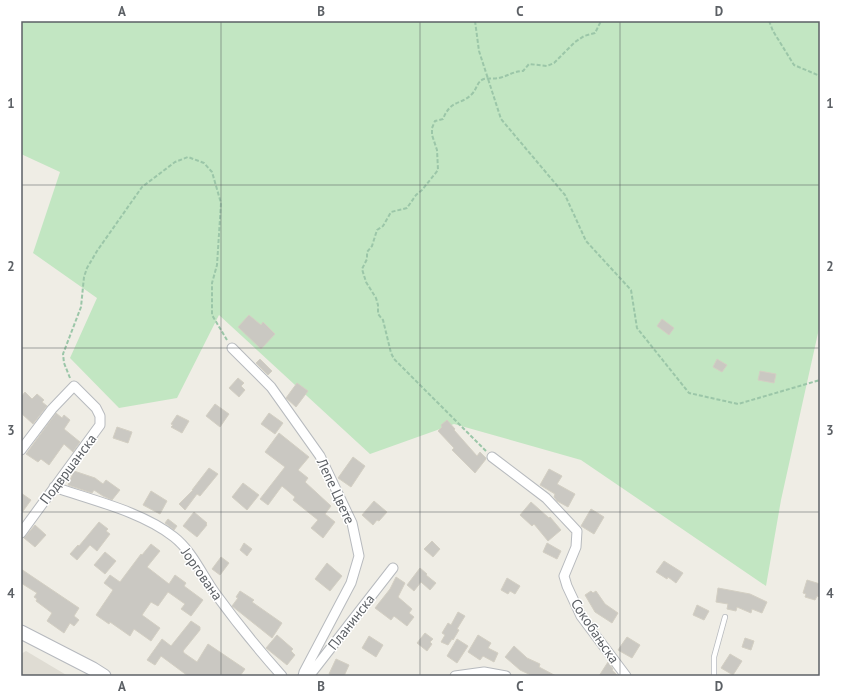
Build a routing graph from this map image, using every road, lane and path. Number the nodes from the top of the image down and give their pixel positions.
1 (475, 21) edge
2 (602, 21) edge
3 (769, 21) edge
4 (820, 76) edge
5 (488, 79) junction
6 (232, 348) joint
7 (820, 380) edge
8 (74, 386) junction
9 (21, 450) edge
10 (492, 457) joint
11 (54, 487) junction
12 (21, 533) edge
13 (393, 568) dead end
14 (725, 617) dead end
15 (21, 632) edge
16 (104, 676) edge
17 (282, 676) edge
18 (303, 676) edge
19 (309, 676) edge
20 (455, 676) edge
21 (506, 676) edge
22 (626, 676) edge
23 (714, 676) edge

1 - 5 path
2 - 5 path
3 - 4 path
5 - 7 path
5 - 10 path
6 - 8 path
6 - 18 street, Лепе Цвете
8 - 9 street
8 - 11 street, Подвршанска
10 - 22 street, Сокобањска
11 - 12 street, Подвршанска
11 - 17 street, Јоргована
13 - 19 street, Планинска
14 - 23 lane
15 - 16 street
20 - 21 street

